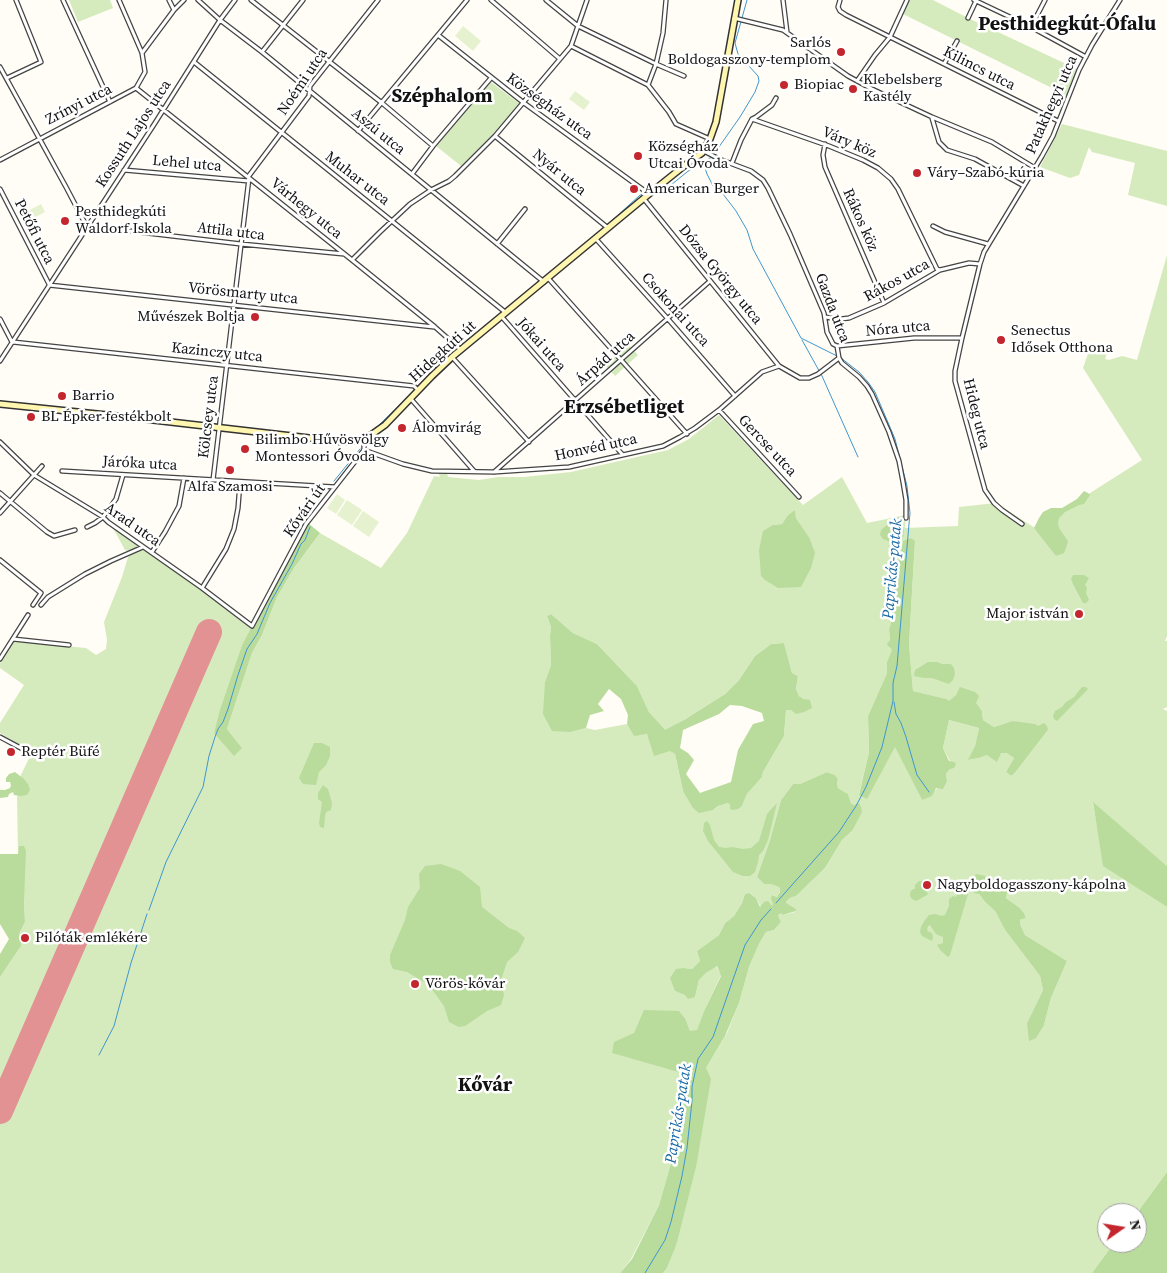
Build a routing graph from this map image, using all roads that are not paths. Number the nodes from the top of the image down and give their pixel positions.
1 (16, 0) edge
2 (64, 0) edge
3 (118, 0) edge
4 (170, 0) edge
5 (184, 0) edge
6 (188, 0) edge
7 (198, 0) edge
8 (235, 0) edge
9 (251, 0) edge
10 (303, 0) edge
11 (378, 0) edge
12 (467, 0) edge
13 (491, 0) edge
14 (546, 0) edge
15 (588, 0) edge
16 (666, 0) edge
17 (738, 0) edge
18 (783, 0) edge
19 (840, 0) edge
20 (907, 0) edge
21 (1045, 0) edge
22 (1120, 0) edge
23 (977, 1) edge
24 (178, 6) junction
25 (174, 10) junction
26 (968, 18) dead end
27 (736, 19) junction
28 (220, 20) junction
29 (284, 25) junction
30 (578, 26) junction
31 (1031, 27) junction
32 (787, 32) junction
33 (438, 35) junction
34 (890, 37) junction
35 (957, 41) dead end
36 (570, 46) junction
37 (262, 52) junction
38 (142, 54) junction
39 (1086, 56) junction
40 (560, 59) junction
41 (194, 62) junction
42 (330, 62) junction
43 (656, 64) junction
44 (944, 64) junction
45 (0, 67) edge
46 (684, 76) dead end
47 (7, 78) junction
48 (491, 78) junction
49 (857, 81) junction
50 (648, 85) junction
51 (136, 88) junction
52 (310, 91) junction
53 (776, 98) dead end
54 (110, 102) junction
55 (382, 103) junction
56 (524, 103) junction
57 (163, 109) junction
58 (932, 117) junction
59 (752, 119) junction
60 (1058, 121) junction
61 (358, 131) junction
62 (282, 133) junction
63 (495, 136) junction
64 (40, 138) junction
65 (710, 139) junction
66 (824, 144) junction
67 (433, 146) junction
68 (704, 150) junction
69 (0, 160) edge
70 (732, 163) junction
71 (1035, 168) junction
72 (124, 170) junction
73 (412, 174) junction
74 (249, 179) junction
75 (1024, 186) junction
76 (0, 189) edge
77 (431, 190) junction
78 (649, 194) junction
79 (644, 199) junction
80 (525, 209) dead end
81 (392, 221) junction
82 (86, 226) junction
83 (933, 226) dead end
84 (607, 227) junction
85 (596, 239) junction
86 (241, 244) junction
87 (498, 244) junction
88 (988, 244) junction
89 (344, 254) junction
90 (352, 260) junction
91 (980, 264) junction
92 (940, 270) junction
93 (544, 280) junction
94 (710, 281) junction
95 (49, 285) junction
96 (884, 303) junction
97 (235, 305) junction
98 (504, 313) junction
99 (825, 316) junction
100 (0, 319) edge
101 (668, 319) junction
102 (435, 327) junction
103 (962, 338) junction
104 (12, 342) junction
105 (836, 346) junction
106 (459, 348) junction
107 (839, 356) junction
108 (452, 357) junction
109 (621, 360) junction
110 (0, 361) edge
111 (227, 366) junction
112 (779, 366) junction
113 (417, 389) junction
114 (735, 396) junction
115 (410, 398) junction
116 (575, 402) junction
117 (0, 404) edge
118 (719, 410) junction
119 (220, 428) junction
120 (687, 434) junction
121 (364, 439) junction
122 (0, 442) edge
123 (529, 442) junction
124 (364, 450) junction
125 (622, 454) junction
126 (42, 466) dead end
127 (62, 471) dead end
128 (474, 472) junction
129 (494, 472) junction
130 (34, 475) junction
131 (123, 475) junction
132 (184, 478) junction
133 (213, 480) junction
134 (240, 482) junction
135 (336, 487) junction
136 (0, 493) edge
137 (799, 497) dead end
138 (10, 501) junction
139 (0, 513) edge
140 (103, 517) junction
141 (906, 518) dead end
142 (1022, 524) dead end
143 (87, 527) dead end
144 (75, 530) dead end
145 (144, 547) junction
146 (152, 552) junction
147 (0, 560) edge
148 (202, 588) junction
149 (32, 605) dead end
150 (41, 605) dead end
151 (28, 614) dead end
152 (252, 626) joint
153 (13, 639) junction
154 (69, 645) dead end
155 (0, 659) edge
156 (0, 737) edge
157 (30, 753) dead end

1 - 47 street
2 - 54 street
3 - 38 street
4 - 25 street
5 - 24 street
6 - 24 street
7 - 28 street, Aszú utca
8 - 28 street, Kossuth Lajos utca
9 - 29 street
10 - 29 street
11 - 42 street, Noémi utca
12 - 33 street
13 - 40 street
14 - 30 street
15 - 30 street
16 - 43 street
17 - 27 main road, Hidegkúti út
18 - 32 street
19 - 34 street, Kilincs utca
20 - 34 street
21 - 31 street
22 - 39 street, Patakhegyi utca
23 - 26 street
23 - 31 street
24 - 25 street
25 - 38 street
27 - 32 street
27 - 65 main road, Hidegkúti út
28 - 37 street, Aszú utca
28 - 41 street, Kossuth Lajos utca
29 - 37 street
29 - 42 street
30 - 36 street
30 - 43 street
31 - 39 street
32 - 49 street
33 - 48 street, Községház utca
33 - 55 street
34 - 44 street, Kilincs utca
34 - 49 street
35 - 44 street
36 - 40 street
36 - 50 street
37 - 52 street, Aszú utca
38 - 51 street
39 - 60 street, Patakhegyi utca
40 - 56 street
41 - 57 street, Kossuth Lajos utca
41 - 62 street, Muhar utca
42 - 52 street, Noémi utca
42 - 55 street
43 - 46 street
43 - 50 street
44 - 60 street, Kilincs utca
45 - 47 street
47 - 64 street
48 - 56 street, Községház utca
48 - 67 street
49 - 58 street
50 - 65 street
51 - 54 street, Zrínyi utca
51 - 57 street, Várhegy utca
52 - 61 street, Aszú utca
52 - 62 street, Noémi utca
53 - 59 street
54 - 64 street, Zrínyi utca
55 - 61 street
55 - 67 street
56 - 63 street
56 - 78 street, Községház utca
57 - 72 street, Kossuth Lajos utca
57 - 74 street, Várhegy utca
58 - 71 street
58 - 75 street
59 - 66 street, Váry köz
59 - 70 street
60 - 71 street, Patakhegyi utca
61 - 73 street, Aszú utca
62 - 74 street, Noémi utca
62 - 81 street, Muhar utca
63 - 77 street
63 - 84 street, Nyár utca
64 - 69 street, Zrínyi utca
64 - 82 street
65 - 68 main road, Hidegkúti út
66 - 92 street, Váry köz
66 - 96 street, Rákos köz
67 - 73 street
68 - 70 street, Gazda utca
68 - 78 main road, Hidegkúti út
70 - 99 street, Gazda utca
71 - 75 street, Patakhegyi utca
72 - 74 street, Lehel utca
72 - 82 street, Kossuth Lajos utca
73 - 77 street, Aszú utca
74 - 86 street, Kölcsey utca
74 - 89 street, Várhegy utca
75 - 88 street, Patakhegyi utca
76 - 95 street, Petőfi utca
77 - 81 street
77 - 87 street, Aszú utca
78 - 79 main road, Hidegkúti út
79 - 84 main road, Hidegkúti út
79 - 94 street, Dózsa György utca
80 - 87 street
81 - 90 street
81 - 98 street, Muhar utca
82 - 86 street, Attila utca
82 - 95 street, Kossuth Lajos utca
83 - 88 street
84 - 85 main road, Hidegkúti út
85 - 93 main road, Hidegkúti út
85 - 101 street, Csokonai utca
86 - 89 street, Attila utca
86 - 97 street, Kölcsey utca
87 - 93 street, Aszú utca
88 - 91 street, Patakhegyi utca
89 - 90 street, Várhegy utca
90 - 102 street, Várhegy utca
91 - 92 street, Rákos utca
91 - 103 street, Hideg utca
92 - 96 street, Rákos utca
93 - 98 main road, Hidegkúti út
93 - 109 street, Aszú utca
94 - 101 street, Árpád utca
94 - 112 street, Dózsa György utca
95 - 97 street, Vörösmarty utca
95 - 104 street, Kossuth Lajos utca
96 - 99 street, Rákos utca
97 - 102 street, Vörösmarty utca
97 - 111 street, Kölcsey utca
98 - 106 main road, Hidegkúti út
98 - 116 street, Jókai utca
99 - 105 street, Gazda utca
100 - 104 street
101 - 109 street, Árpád utca
101 - 114 street, Csokonai utca
102 - 106 street, Várhegy utca
103 - 105 street, Nóra utca
103 - 142 street, Hideg utca
104 - 110 street, Kossuth Lajos utca
104 - 111 street, Kazinczy utca
105 - 107 street, Gazda utca
106 - 108 main road, Hidegkúti út
107 - 112 street
107 - 141 street, Gazda utca
108 - 113 main road, Hidegkúti út
108 - 123 street
109 - 116 street, Árpád utca
109 - 120 street, Aszú utca
111 - 113 street, Kazinczy utca
111 - 119 street, Kölcsey utca
112 - 114 street, Honvéd utca
113 - 115 main road, Hidegkúti út
114 - 118 street, Honvéd utca
115 - 121 main road, Hidegkúti út
115 - 128 street
116 - 123 street, Árpád utca
116 - 125 street, Jókai utca
117 - 119 main road, Hidegkúti út
118 - 120 street, Honvéd utca
118 - 137 street, Gercse utca
119 - 121 main road, Hidegkúti út
119 - 133 street, Kölcsey utca
120 - 125 street, Honvéd utca
121 - 124 street
122 - 130 street, Arad utca
123 - 129 street, Árpád utca
124 - 128 street, Honvéd utca
124 - 135 street, Kővári út
125 - 129 street, Honvéd utca
126 - 130 street
127 - 131 street, Járóka utca
128 - 129 street, Honvéd utca
130 - 138 street
130 - 140 street, Arad utca
131 - 132 street, Járóka utca
131 - 140 street
132 - 133 street, Járóka utca
132 - 146 street
133 - 134 street, Járóka utca
134 - 135 street, Járóka utca
134 - 148 street
135 - 152 street, Kővári út
136 - 138 street
138 - 139 street
138 - 144 street
140 - 143 street
140 - 145 street, Arad utca
145 - 146 street, Arad utca
145 - 150 street
146 - 148 street, Arad utca
147 - 149 street
148 - 152 street, Arad utca
151 - 153 street
153 - 154 street
153 - 155 street
156 - 157 street

